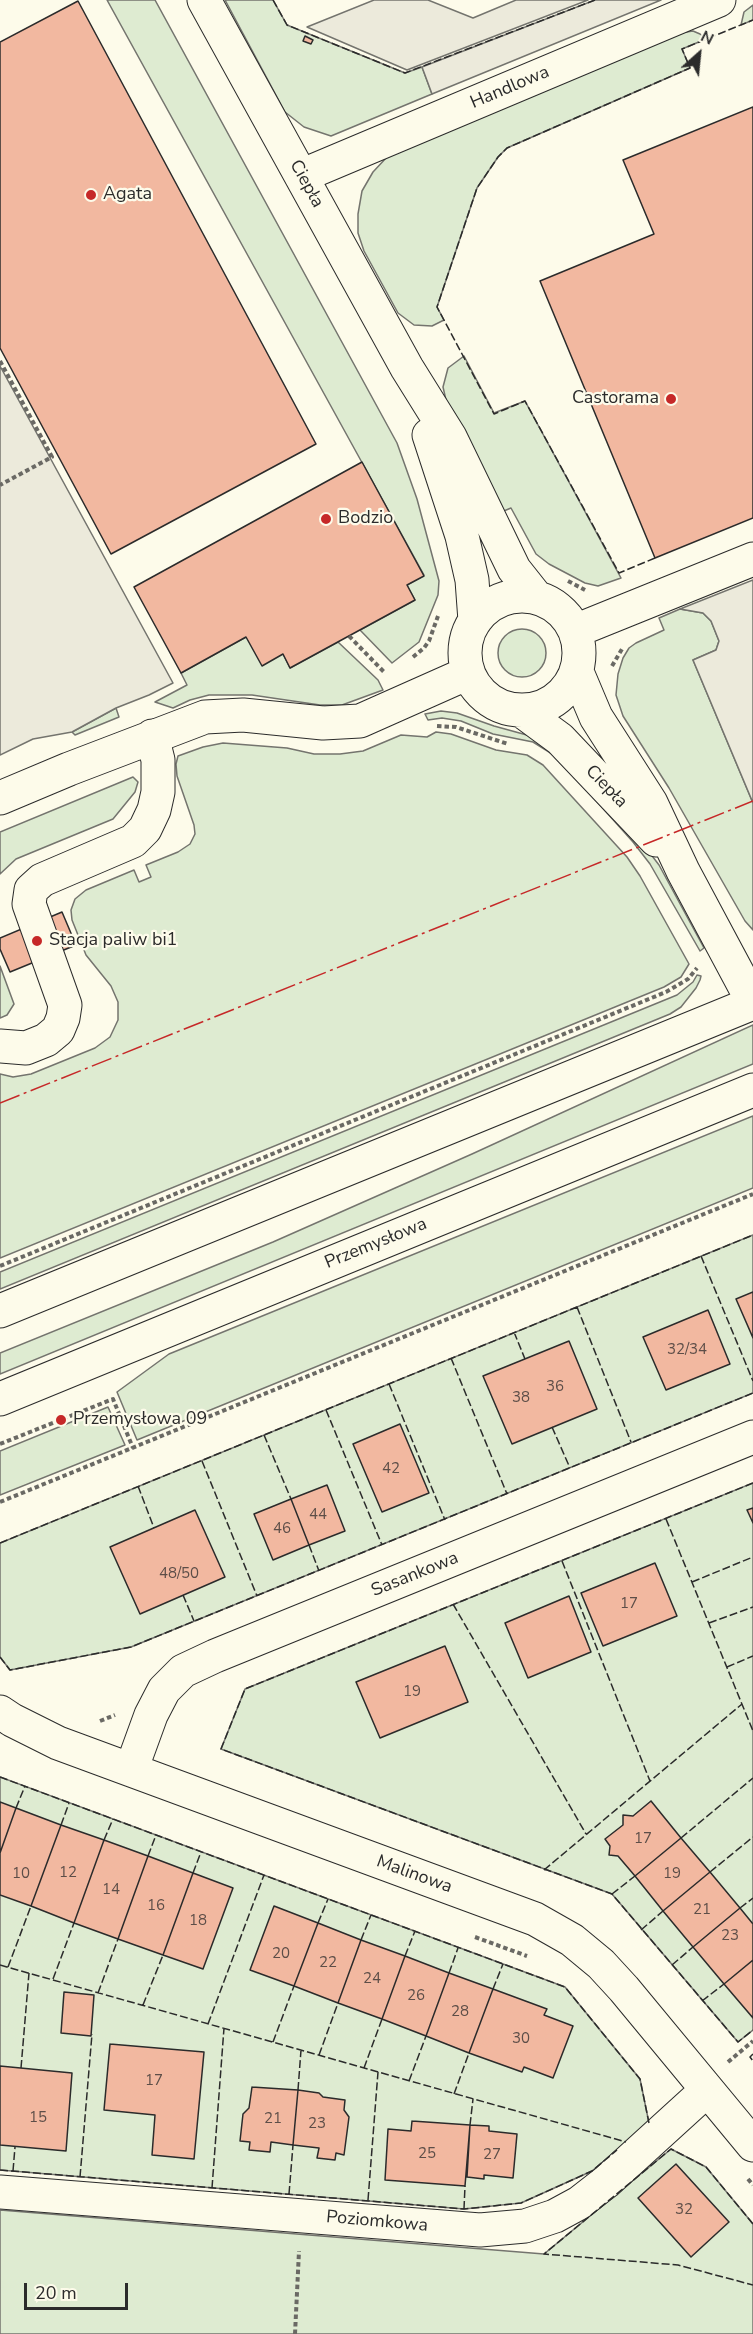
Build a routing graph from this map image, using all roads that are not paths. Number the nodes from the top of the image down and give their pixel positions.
1 (204, 0) edge
2 (719, 0) edge
3 (302, 176) junction
4 (407, 368) junction
5 (753, 559) edge
6 (537, 598) junction
7 (475, 621) junction
8 (575, 631) junction
9 (577, 672) junction
10 (468, 673) junction
11 (522, 711) junction
12 (152, 736) junction
13 (0, 798) edge
14 (683, 871) junction
15 (753, 1002) edge
16 (0, 1046) edge
17 (753, 1090) edge
18 (0, 1311) edge
19 (0, 1399) edge
20 (753, 1437) edge
21 (0, 1712) edge
22 (131, 1770) junction
23 (713, 2079) junction
24 (753, 2145) edge
25 (0, 2192) edge

1 - 3 street, Ciepła
2 - 3 street, Handlowa
3 - 4 street, Ciepła
4 - 6 street, Ciepła
4 - 7 street, Ciepła
5 - 8 street
6 - 7 street
6 - 8 street, Ciepła
7 - 10 street, Ciepła
8 - 9 street, Ciepła
9 - 11 street
9 - 14 street, Ciepła
10 - 11 street, Ciepła
10 - 12 street
11 - 14 street, Ciepła
12 - 13 street
12 - 16 street
14 - 15 street, Ciepła
15 - 18 street
17 - 19 street, Przemysłowa
20 - 22 street, Sasankowa
21 - 22 street, Malinowa
22 - 23 street, Malinowa
23 - 24 street, Malinowa
23 - 25 street, Poziomkowa

